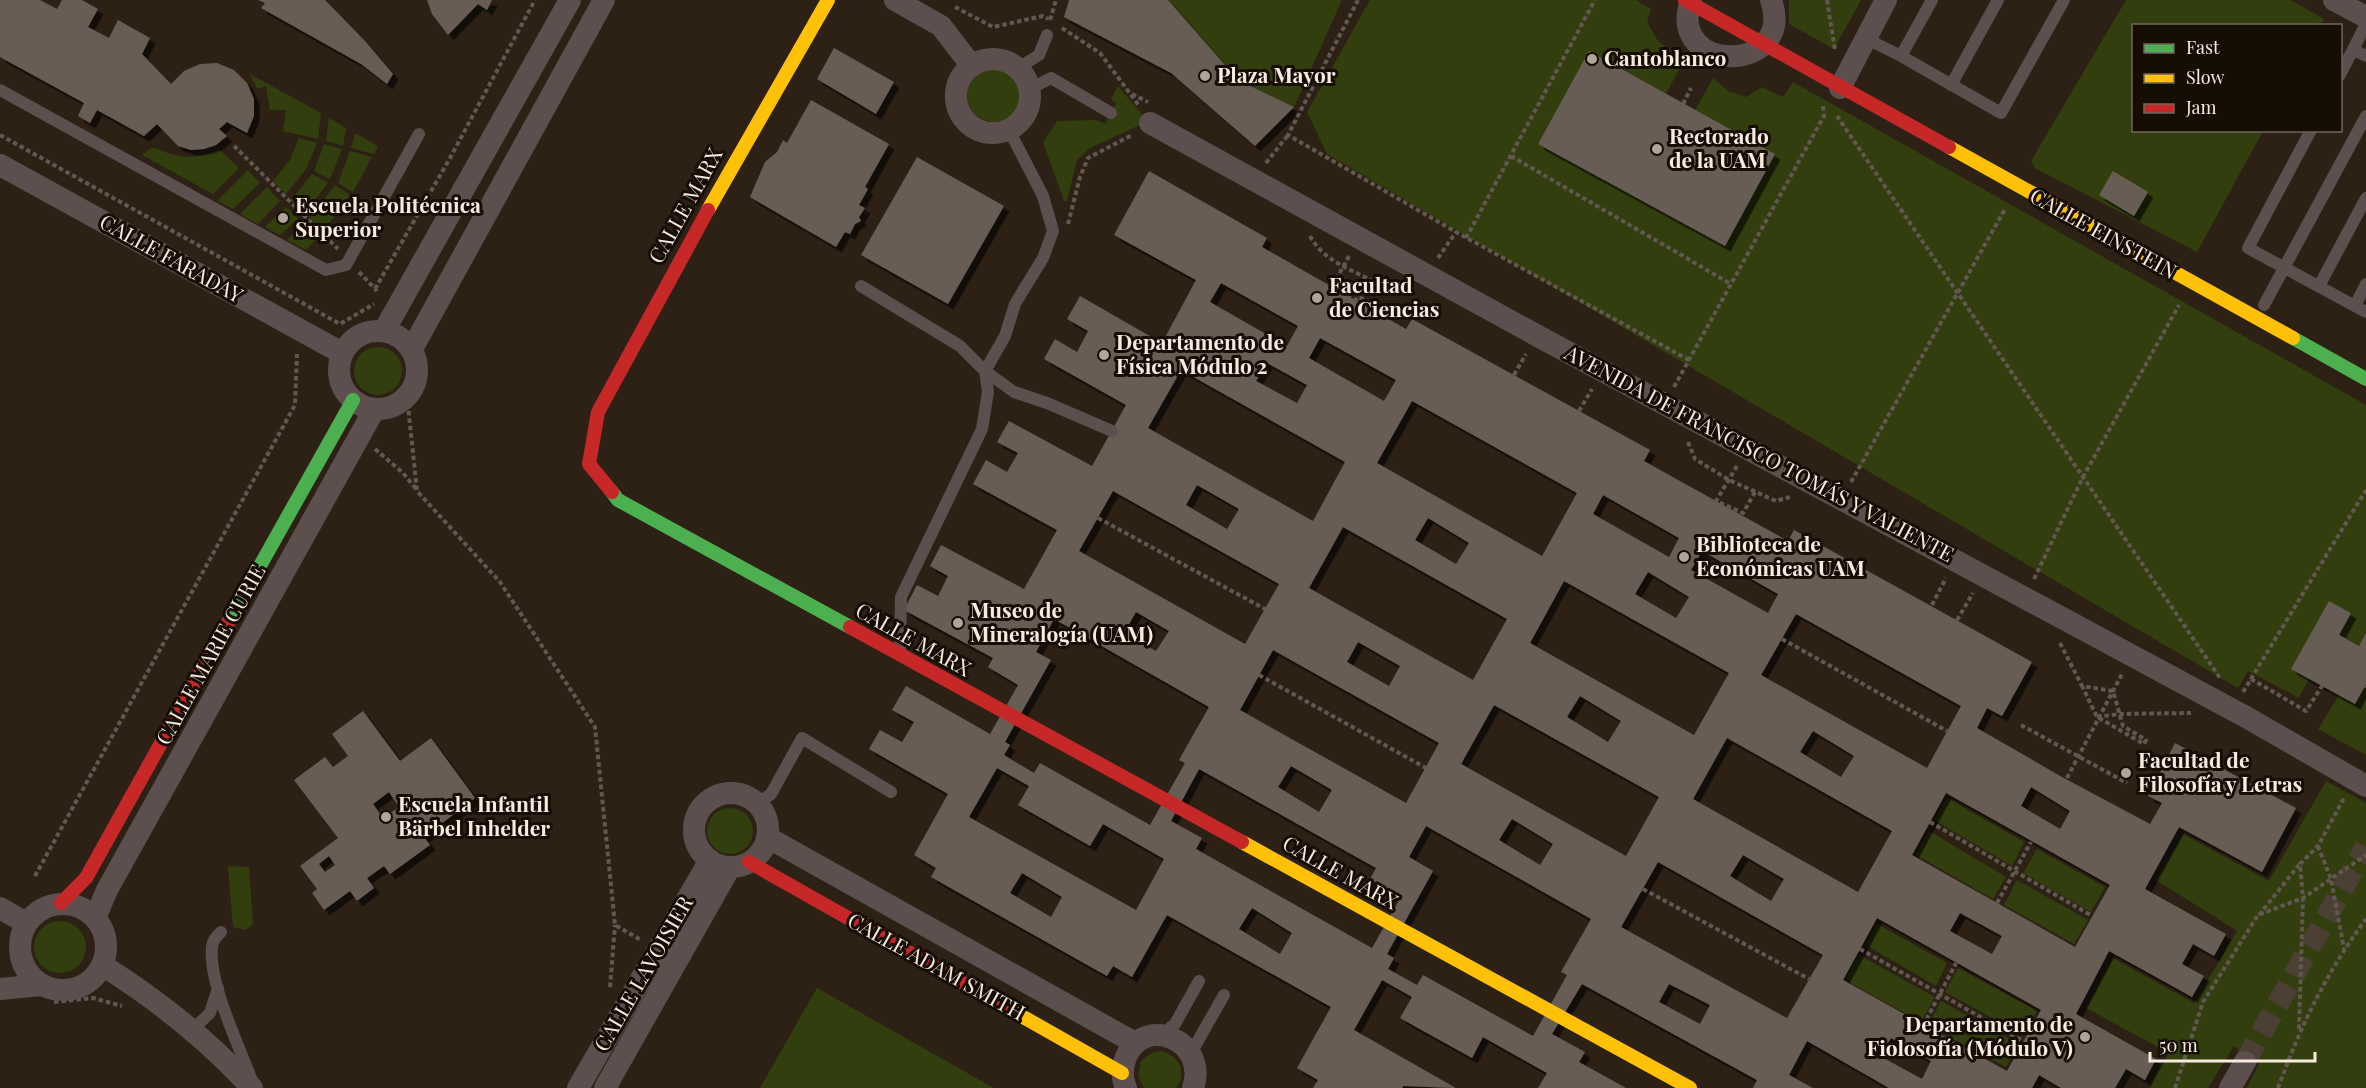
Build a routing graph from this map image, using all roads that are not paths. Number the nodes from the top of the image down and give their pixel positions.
1 (570, 0) edge
2 (604, 0) edge
3 (828, 0) edge
4 (895, 0) edge
5 (1770, 0) edge
6 (1886, 0) edge
7 (1932, 0) edge
8 (1998, 0) edge
9 (2064, 0) edge
10 (2334, 0) edge
11 (1694, 1) edge
12 (2366, 17) edge
13 (2366, 24) edge
14 (1047, 35) dead end
15 (1865, 38) junction
16 (1766, 39) junction
17 (2354, 50) junction
18 (1901, 56) junction
19 (2366, 56) edge
20 (971, 65) junction
21 (1018, 68) junction
22 (2342, 71) edge
23 (1836, 80) junction
24 (1951, 85) junction
25 (1030, 89) junction
26 (0, 90) edge
27 (1111, 113) dead end
28 (2366, 116) edge
29 (1150, 123) road end
30 (1009, 130) junction
31 (2310, 132) edge
32 (420, 134) dead end
33 (0, 165) edge
34 (2366, 198) edge
35 (2284, 268) junction
36 (2366, 285) edge
37 (861, 286) dead end
38 (2319, 286) junction
39 (2264, 305) junction
40 (2360, 309) edge
41 (384, 331) junction
42 (411, 349) junction
43 (342, 353) junction
44 (2366, 362) edge
45 (985, 371) junction
46 (2366, 379) edge
47 (353, 400) junction
48 (374, 410) junction
49 (1112, 431) dead end
50 (899, 656) junction
51 (2360, 783) edge
52 (891, 792) dead end
53 (758, 804) junction
54 (767, 837) junction
55 (729, 863) junction
56 (61, 903) junction
57 (0, 908) edge
58 (95, 918) junction
59 (23, 930) junction
60 (221, 932) dead end
61 (0, 958) edge
62 (102, 965) junction
63 (1199, 981) dead end
64 (84, 985) junction
65 (218, 988) junction
66 (0, 989) edge
67 (44, 994) junction
68 (1224, 995) dead end
69 (154, 998) junction
70 (192, 1030) junction
71 (1161, 1035) junction
72 (1135, 1043) junction
73 (1191, 1053) junction
74 (2245, 1062) tunnel mouth
75 (1124, 1080) edge
76 (1201, 1085) edge
77 (253, 1088) edge
78 (578, 1088) edge
79 (605, 1088) edge
80 (1690, 1088) edge
81 (2230, 1088) edge

1 - 41 street
2 - 42 street
3 - 50 street, CALLE MARX
4 - 20 street
5 - 16 street
6 - 15 street
7 - 18 lane
8 - 24 lane
9 - 24 lane
10 - 12 street
11 - 16 street, CALLE EINSTEIN
11 - 16 street, CALLE EINSTEIN
13 - 17 lane
14 - 21 lane
15 - 18 lane
15 - 23 street
16 - 23 street, CALLE EINSTEIN
17 - 19 lane
17 - 22 lane
18 - 24 lane
20 - 21 street
20 - 30 street
21 - 25 street
23 - 39 street, CALLE EINSTEIN
23 - 46 street, CALLE EINSTEIN
25 - 27 lane
25 - 30 street
26 - 32 lane
28 - 35 lane
29 - 51 street, AVENIDA DE FRANCISCO TOMÁS Y VALIENTE
30 - 45 lane
31 - 35 lane
33 - 43 street, CALLE FARADAY
34 - 38 lane
35 - 38 lane
35 - 39 lane
36 - 40 lane
37 - 45 lane
38 - 40 lane
39 - 44 street, CALLE EINSTEIN
41 - 42 street
41 - 43 street
42 - 48 street
43 - 47 street
45 - 49 lane
45 - 50 lane
47 - 48 street
47 - 56 street, CALLE MARIE CURIE
48 - 58 street, CALLE MARIE CURIE
50 - 80 street, CALLE MARX
52 - 53 lane
53 - 54 street
53 - 55 street
54 - 55 street
54 - 72 street, CALLE ADAM SMITH
55 - 75 street, CALLE ADAM SMITH
55 - 78 street, CALLE LAVOISIER
55 - 79 street, CALLE LAVOISIER
56 - 58 street
56 - 59 street
57 - 59 street
58 - 62 street
59 - 61 street
59 - 67 street
60 - 65 lane
62 - 64 street
62 - 69 street
63 - 71 lane
64 - 67 street
64 - 69 street
65 - 70 lane
65 - 77 lane
66 - 67 street
68 - 73 lane
69 - 70 street
70 - 77 street
71 - 72 street
71 - 73 street
72 - 75 street
73 - 76 street
74 - 81 street

